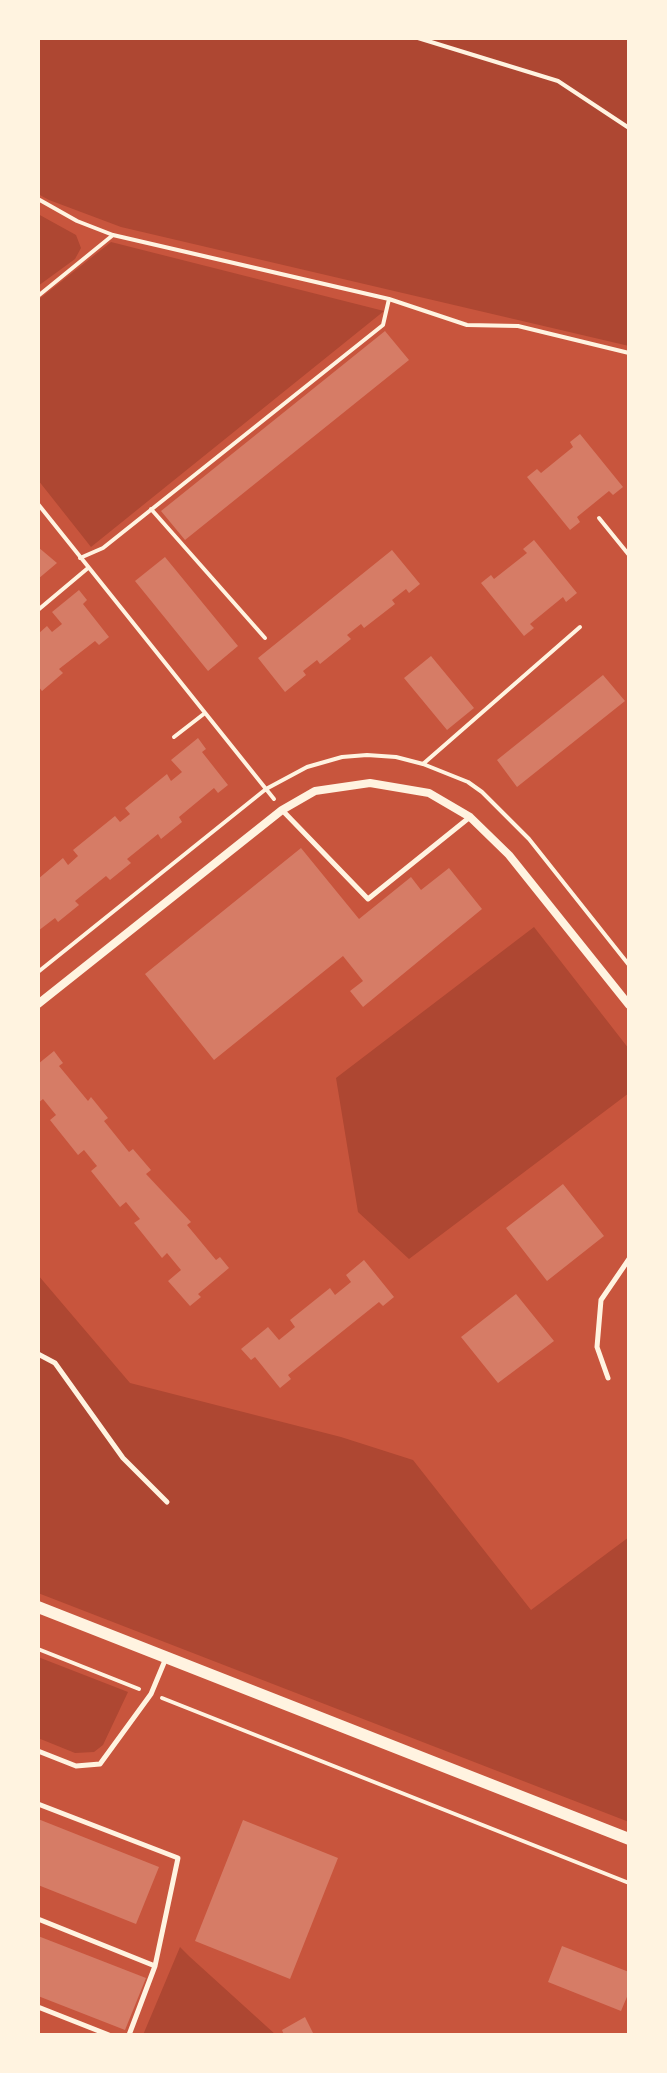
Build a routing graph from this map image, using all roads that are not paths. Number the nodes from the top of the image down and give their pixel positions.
1 (282, 810) junction
2 (470, 817) junction
3 (38, 1004) edge
4 (629, 1005) edge
5 (629, 1259) edge
6 (38, 1354) edge
7 (608, 1378) dead end
8 (167, 1502) dead end
9 (38, 1607) edge
10 (166, 1657) junction
11 (38, 1751) edge
12 (38, 1804) edge
13 (629, 1839) edge
14 (38, 1919) edge
15 (155, 1966) junction
16 (38, 2007) edge
17 (109, 2035) edge
18 (129, 2035) edge

1 - 2 street
1 - 2 lane
1 - 3 street
2 - 4 street
5 - 7 lane
6 - 8 lane
9 - 10 street
10 - 11 lane
10 - 13 street
12 - 15 lane
14 - 15 lane
15 - 18 lane
16 - 17 lane

